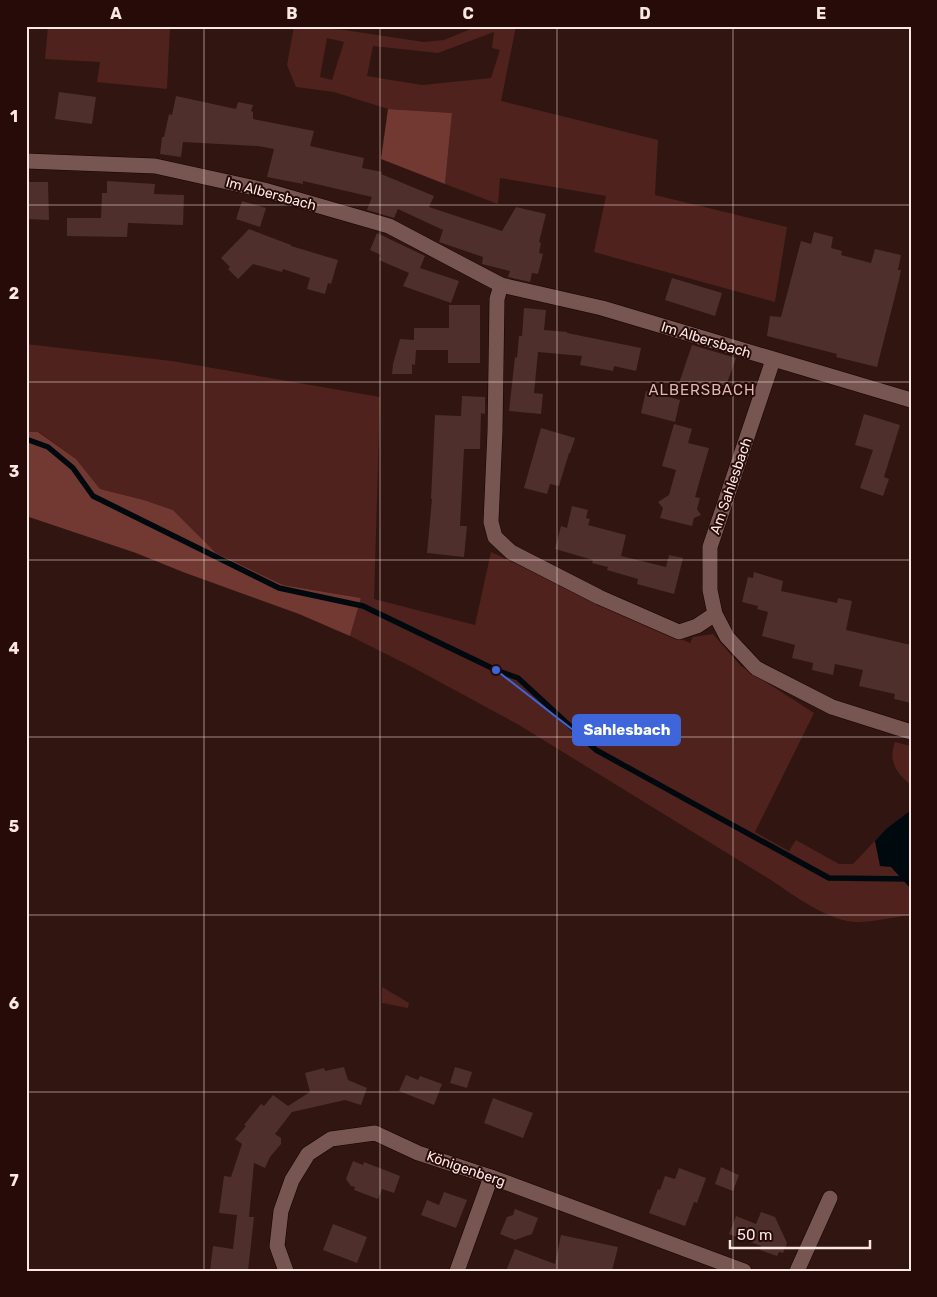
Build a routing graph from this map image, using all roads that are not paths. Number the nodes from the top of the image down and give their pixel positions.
1 (26, 161) edge
2 (501, 285) junction
3 (773, 360) junction
4 (911, 400) edge
5 (715, 614) junction
6 (911, 732) edge
7 (492, 1177) junction
8 (830, 1198) dead end
9 (286, 1271) edge
10 (458, 1271) edge
11 (744, 1271) edge
12 (797, 1271) edge

1 - 2 street, Im Albersbach
2 - 3 street, Im Albersbach
2 - 5 street
3 - 4 street, Im Albersbach
3 - 5 street, Am Sahlesbach
5 - 6 street, Am Sahlesbach
7 - 9 street, Königenberg
7 - 10 street
7 - 11 street, Königenberg
8 - 12 street

